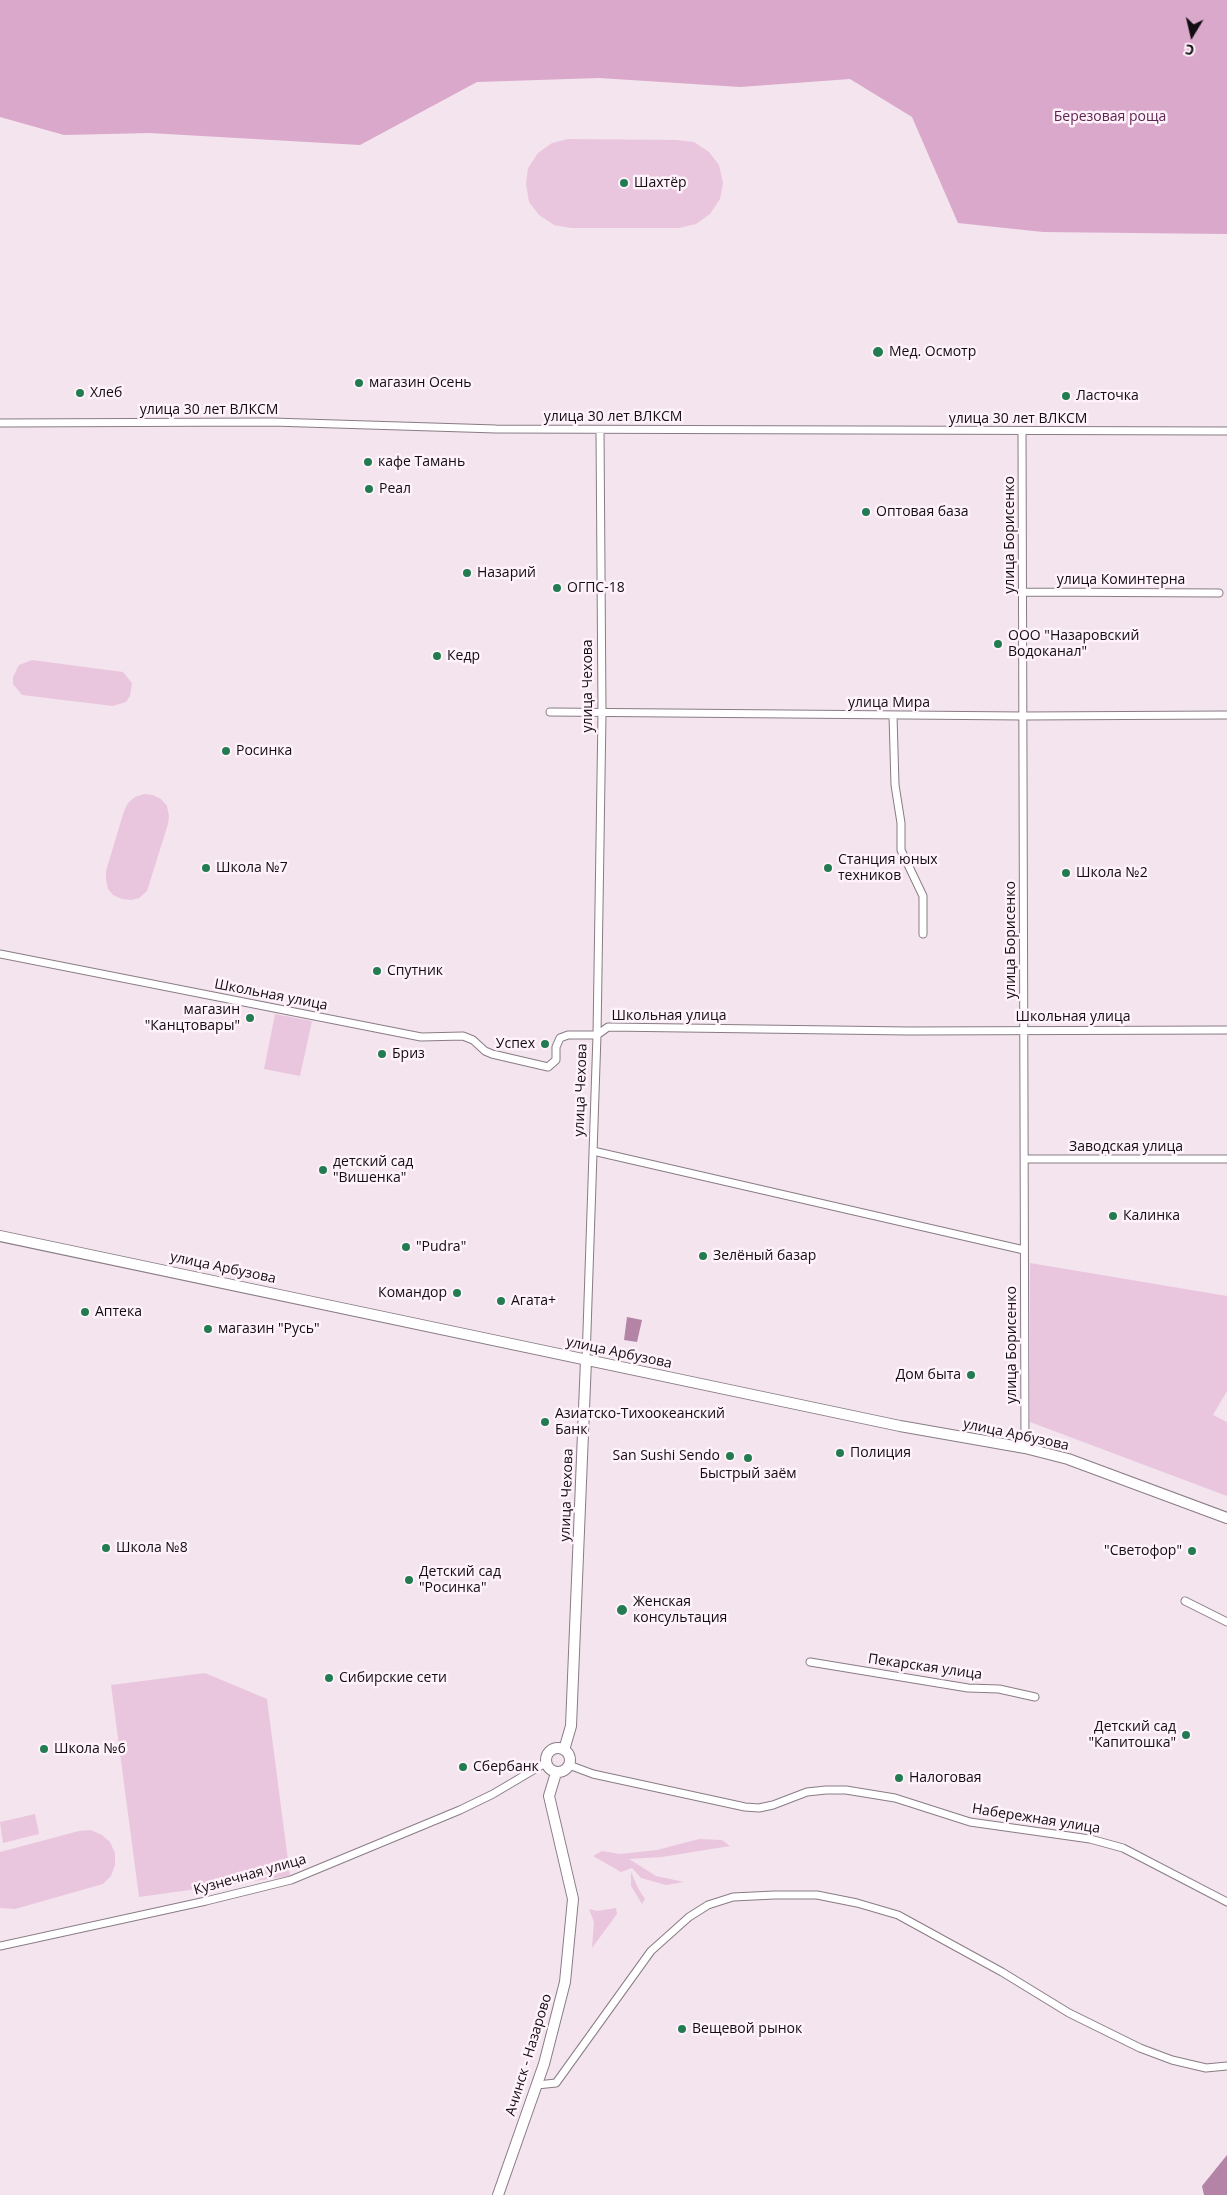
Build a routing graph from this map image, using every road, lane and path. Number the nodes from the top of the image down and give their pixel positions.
1 (0, 423) edge
2 (600, 430) junction
3 (1022, 431) junction
4 (1227, 431) edge
5 (1022, 592) junction
6 (1219, 593) dead end
7 (550, 712) dead end
8 (602, 713) junction
9 (893, 715) junction
10 (1227, 715) edge
11 (1023, 716) junction
12 (923, 934) dead end
13 (0, 954) edge
14 (1024, 1029) junction
15 (1227, 1030) edge
16 (597, 1035) junction
17 (593, 1152) junction
18 (1024, 1159) junction
19 (1227, 1159) edge
20 (0, 1236) edge
21 (1024, 1250) junction
22 (586, 1360) junction
23 (1025, 1448) junction
24 (1227, 1518) edge
25 (1185, 1601) dead end
26 (1227, 1622) edge
27 (810, 1662) dead end
28 (1035, 1697) dead end
29 (564, 1750) junction
30 (547, 1762) junction
31 (569, 1765) junction
32 (556, 1773) junction
33 (1227, 1902) edge
34 (2, 1948) edge
35 (1227, 2066) edge
36 (537, 2085) junction
37 (498, 2195) edge

1 - 2 street, улица 30 лет ВЛКСМ
2 - 3 street, улица 30 лет ВЛКСМ
2 - 8 street, улица Чехова
3 - 4 street, улица 30 лет ВЛКСМ
3 - 5 street, улица Борисенко
5 - 6 street, улица Коминтерна
5 - 11 street, улица Борисенко
7 - 8 street, улица Мира
8 - 9 street, улица Мира
8 - 16 street, улица Чехова
9 - 11 street, улица Мира
9 - 12 street
10 - 11 street, улица Мира
11 - 14 street, улица Борисенко
13 - 16 street, Школьная улица
14 - 15 street, Школьная улица
14 - 16 street, Школьная улица
14 - 18 street, улица Борисенко
16 - 17 street, улица Чехова
17 - 21 street
17 - 22 street, улица Чехова
18 - 19 street, Заводская улица
18 - 21 street, улица Борисенко
20 - 22 street, улица Арбузова
21 - 23 street, улица Борисенко
22 - 23 street, улица Арбузова
22 - 29 street, улица Чехова
23 - 24 street, улица Арбузова
25 - 26 street
27 - 28 street, Пекарская улица
29 - 30 street
29 - 31 street
30 - 32 street
30 - 34 street, Кузнечная улица
31 - 32 street
31 - 33 street, Набережная улица
32 - 36 street, Ачинск - Назарово
35 - 36 street
36 - 37 street, Ачинск - Назарово

